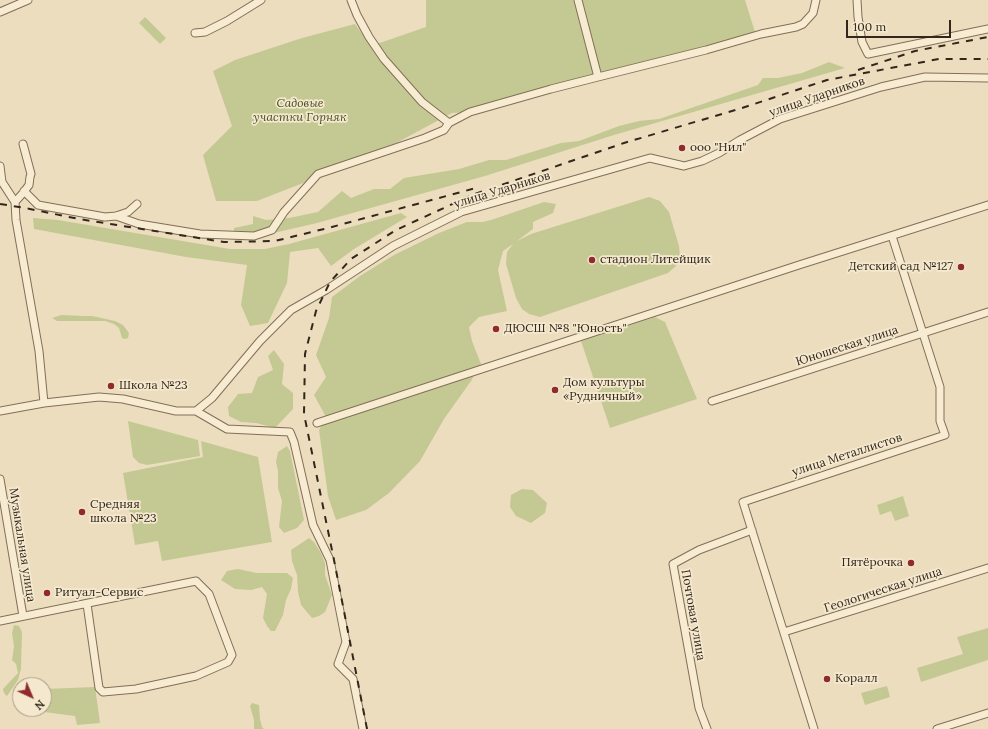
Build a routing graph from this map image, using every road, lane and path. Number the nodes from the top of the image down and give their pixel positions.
1 (28, 0) edge
2 (261, 0) edge
3 (351, 0) edge
4 (578, 0) edge
5 (816, 0) edge
6 (857, 0) edge
7 (0, 12) edge
8 (988, 29) edge
9 (195, 33) dead end
10 (598, 77) junction
11 (988, 78) edge
12 (448, 123) junction
13 (23, 144) dead end
14 (0, 166) edge
15 (24, 191) junction
16 (14, 202) junction
17 (137, 204) dead end
18 (988, 205) edge
19 (116, 216) junction
20 (892, 236) junction
21 (988, 312) edge
22 (923, 333) junction
23 (712, 400) dead end
24 (44, 403) junction
25 (0, 411) edge
26 (196, 411) junction
27 (317, 423) dead end
28 (0, 479) edge
29 (752, 530) junction
30 (988, 568) edge
31 (87, 604) junction
32 (23, 616) junction
33 (0, 621) edge
34 (784, 632) junction
35 (988, 713) edge
36 (363, 729) edge
37 (707, 729) edge
38 (814, 729) edge
39 (937, 729) edge

1 - 7 street
2 - 9 street
3 - 12 street
4 - 10 street
5 - 10 street
6 - 8 street
10 - 12 street
11 - 26 street, улица Ударников
12 - 19 street
13 - 15 street
14 - 16 street
15 - 16 street
15 - 19 street
16 - 24 street
17 - 19 street
18 - 20 street
20 - 22 street
20 - 27 street
21 - 22 street, Юношеская улица
22 - 23 street, Юношеская улица
22 - 29 street, улица Металлистов
24 - 25 street
24 - 26 street
26 - 36 street
28 - 32 street, Музыкальная улица
29 - 34 street
29 - 37 street, Почтовая улица
30 - 34 street, Геологическая улица
31 - 31 street
31 - 32 street
32 - 33 street
34 - 38 street
35 - 39 street

